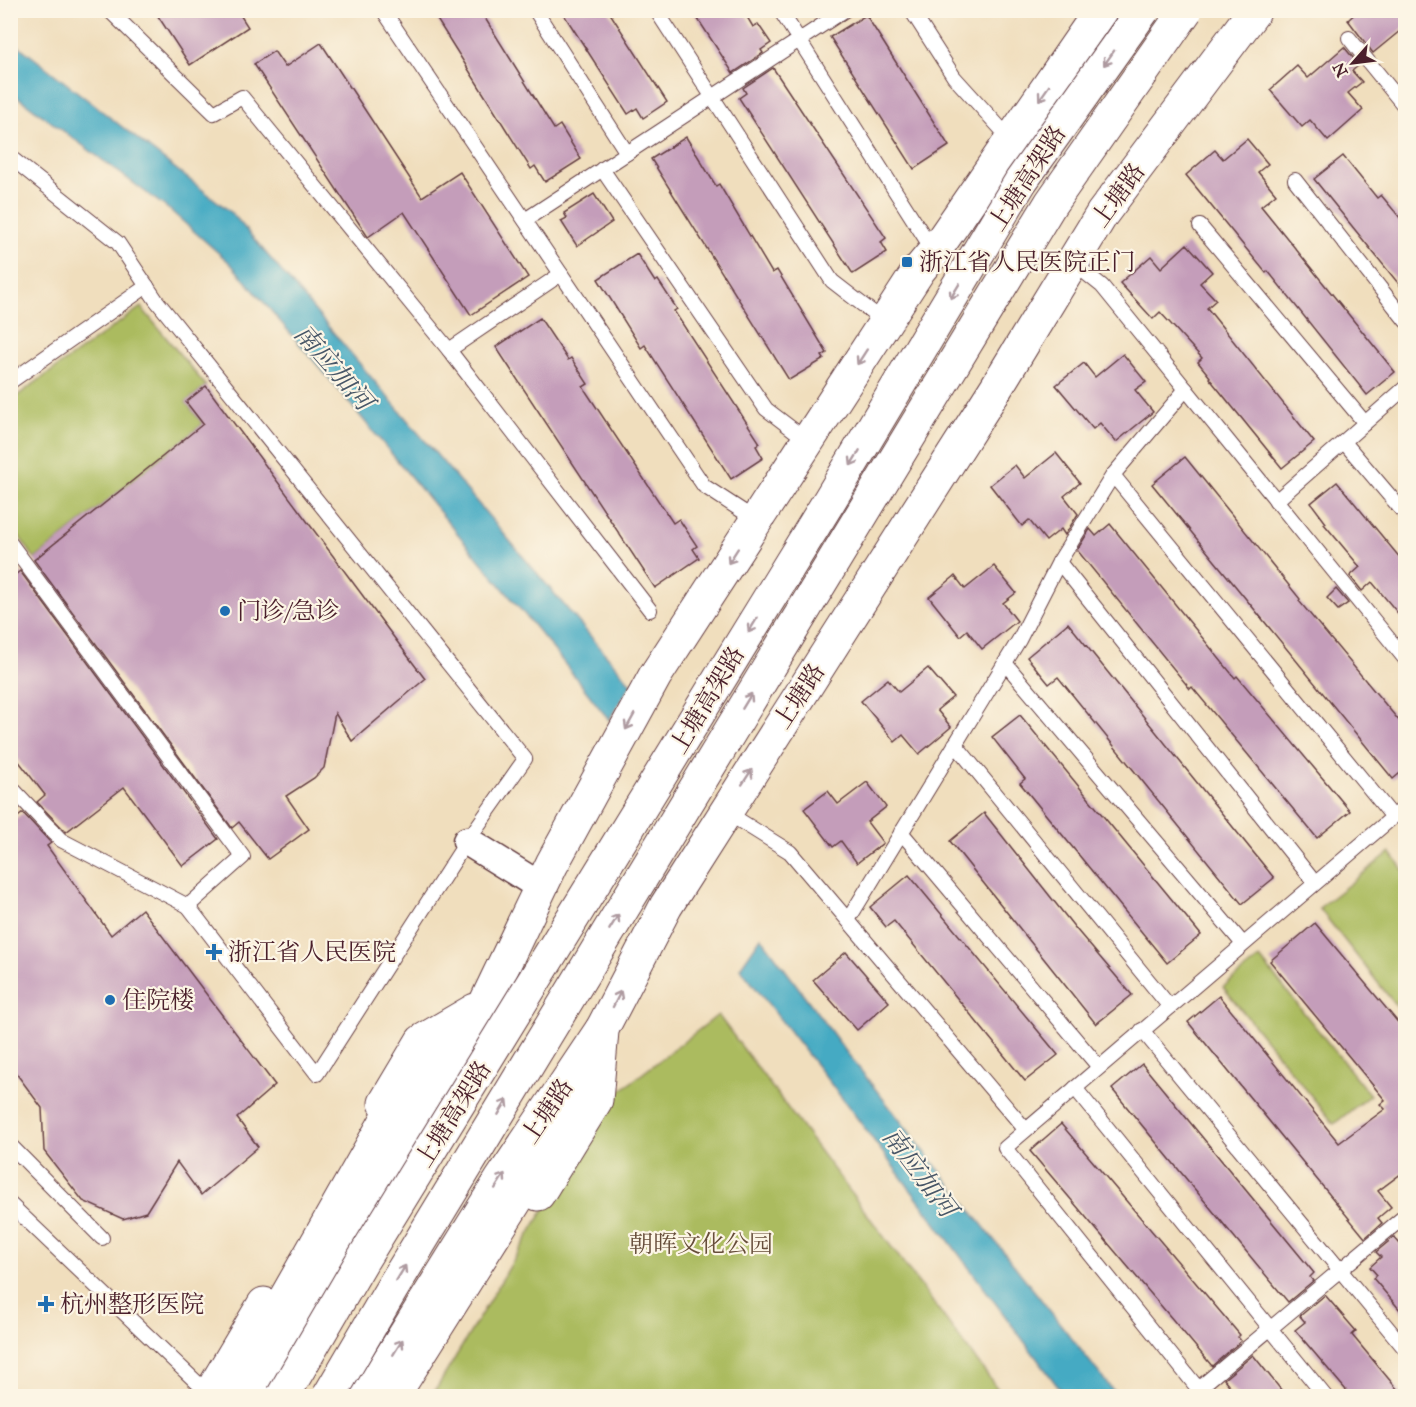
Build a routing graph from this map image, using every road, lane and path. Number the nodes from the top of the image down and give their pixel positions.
1 (109, 10) edge
2 (383, 10) edge
3 (535, 10) edge
4 (656, 10) edge
5 (780, 10) edge
6 (845, 10) edge
7 (910, 10) edge
8 (1101, 10) edge
9 (1143, 10) edge
10 (1186, 10) edge
11 (1256, 10) edge
12 (1349, 38) dead end
13 (799, 40) junction
14 (712, 97) junction
15 (1406, 108) edge
16 (1011, 140) junction
17 (627, 153) junction
18 (10, 157) edge
19 (602, 169) junction
20 (1295, 180) dead end
21 (525, 220) junction
22 (1200, 226) dead end
23 (933, 252) junction
24 (1072, 262) junction
25 (561, 274) junction
26 (147, 286) junction
27 (1406, 321) edge
28 (885, 322) junction
29 (449, 350) junction
30 (10, 381) edge
31 (1406, 387) edge
32 (1186, 389) junction
33 (1365, 423) junction
34 (808, 441) junction
35 (1344, 442) junction
36 (1113, 475) junction
37 (1276, 501) junction
38 (1406, 515) edge
39 (756, 520) junction
40 (10, 543) edge
41 (1059, 562) junction
42 (650, 610) dead end
43 (1406, 660) edge
44 (1005, 663) junction
45 (955, 744) junction
46 (10, 786) edge
47 (1406, 806) edge
48 (725, 811) junction
49 (1393, 817) junction
50 (901, 832) junction
51 (467, 841) junction
52 (1315, 883) junction
53 (541, 887) junction
54 (188, 906) junction
55 (848, 920) junction
56 (1243, 944) junction
57 (485, 1005) junction
58 (1170, 1007) junction
59 (602, 1029) junction
60 (1142, 1030) junction
61 (1099, 1067) junction
62 (1075, 1088) junction
63 (1025, 1129) junction
64 (10, 1145) edge
65 (10, 1204) edge
66 (1406, 1215) edge
67 (102, 1238) dead end
68 (1340, 1269) junction
69 (1270, 1328) junction
70 (1406, 1350) edge
71 (1201, 1393) edge
72 (216, 1396) edge
73 (255, 1396) edge
74 (283, 1396) edge
75 (329, 1396) edge
76 (367, 1396) edge
77 (393, 1396) edge
78 (412, 1396) edge
79 (1325, 1396) edge

1 - 29 lane
2 - 21 lane
3 - 17 lane
4 - 14 lane
5 - 13 lane
6 - 13 lane
7 - 16 lane
8 -> 16 main road
9 -> 74 main road, 上塘高架路, bridge
75 -> 10 main road, 上塘高架路, bridge
11 - 24 main road, 上塘路
12 - 15 lane
13 - 14 lane
13 - 23 lane
14 - 17 lane
14 - 28 lane
16 - 23 main road
17 - 19 lane
18 - 26 lane
19 - 21 lane
19 - 34 lane
20 - 27 lane
21 - 25 lane
22 - 33 lane
23 - 28 main road
24 - 32 lane
48 -> 24 main road, 上塘路
25 - 29 lane
25 - 39 lane
26 - 30 lane
26 - 51 lane
28 -> 34 main road
29 - 42 lane
31 - 33 lane
32 - 36 lane
32 - 37 lane
33 - 35 lane
34 - 39 main road
35 - 37 lane
35 - 38 lane
36 - 41 lane
36 - 49 lane
37 - 43 lane
39 -> 53 main road
40 - 54 lane
41 - 44 lane
41 - 52 lane
44 - 45 lane
44 - 56 lane
45 - 50 lane
45 - 58 lane
46 - 54 lane
47 - 49 lane
48 - 55 lane
59 -> 48 main road, 上塘路
49 - 52 lane
50 - 55 lane
50 - 61 lane
51 - 53 street
51 - 54 lane
52 - 56 lane
53 - 57 main road
55 - 63 lane
56 - 58 lane
57 - 72 main road
57 - 72 main road
57 - 73 main road
58 - 60 lane
76 -> 59 main road, 上塘路
59 - 77 main road
59 - 78 main road
60 - 61 lane
60 - 68 lane
61 - 62 lane
62 - 63 lane
62 - 69 lane
63 - 71 lane
64 - 67 lane
65 - 72 lane
66 - 68 lane
68 - 69 lane
68 - 70 lane
69 - 71 lane
69 - 79 lane

